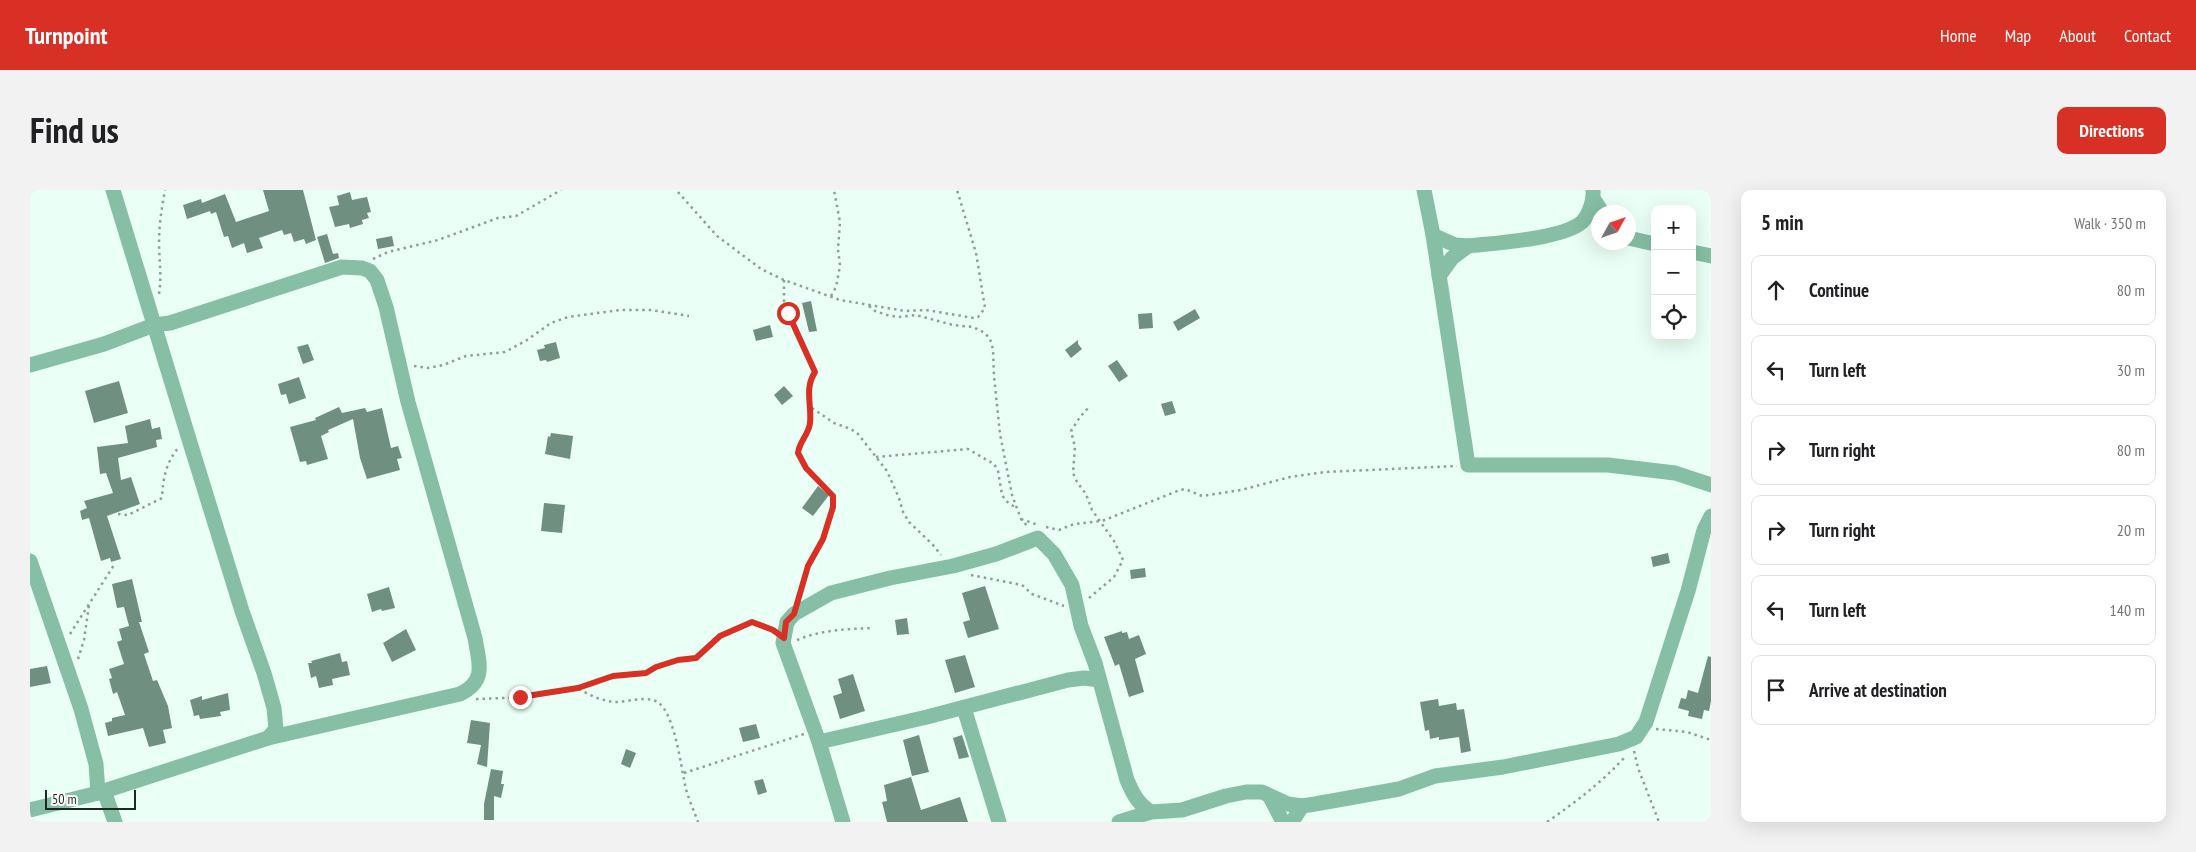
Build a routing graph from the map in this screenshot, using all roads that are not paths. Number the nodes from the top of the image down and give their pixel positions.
1 (113, 190) edge
2 (1424, 190) edge
3 (1596, 201) edge
4 (1433, 235) junction
5 (1636, 240) edge
6 (1651, 243) edge
7 (1468, 246) junction
8 (1696, 253) edge
9 (1711, 256) edge
10 (1440, 276) junction
11 (153, 318) junction
12 (30, 365) edge
13 (1711, 485) edge
14 (1711, 516) edge
15 (30, 561) edge
16 (1091, 679) junction
17 (964, 708) junction
18 (817, 736) junction
19 (268, 738) junction
20 (101, 792) junction
21 (1270, 797) junction
22 (1302, 806) junction
23 (30, 810) edge
24 (1151, 812) junction
25 (115, 822) edge
26 (843, 822) edge
27 (999, 822) edge
28 (1119, 822) edge
29 (1283, 822) edge
30 (1292, 822) edge

1 - 11 street
2 - 4 street
3 - 7 street
4 - 7 street
4 - 10 street
5 - 6 street
7 - 10 street
8 - 9 street
10 - 13 street
11 - 12 street
11 - 19 street
11 - 19 street
14 - 22 street
15 - 20 street
16 - 17 street
16 - 18 street
16 - 24 street
17 - 18 street
17 - 27 street
18 - 26 street
19 - 20 street
20 - 23 street
20 - 25 street
21 - 22 street
21 - 24 street
21 - 29 street
22 - 30 street
24 - 28 street

